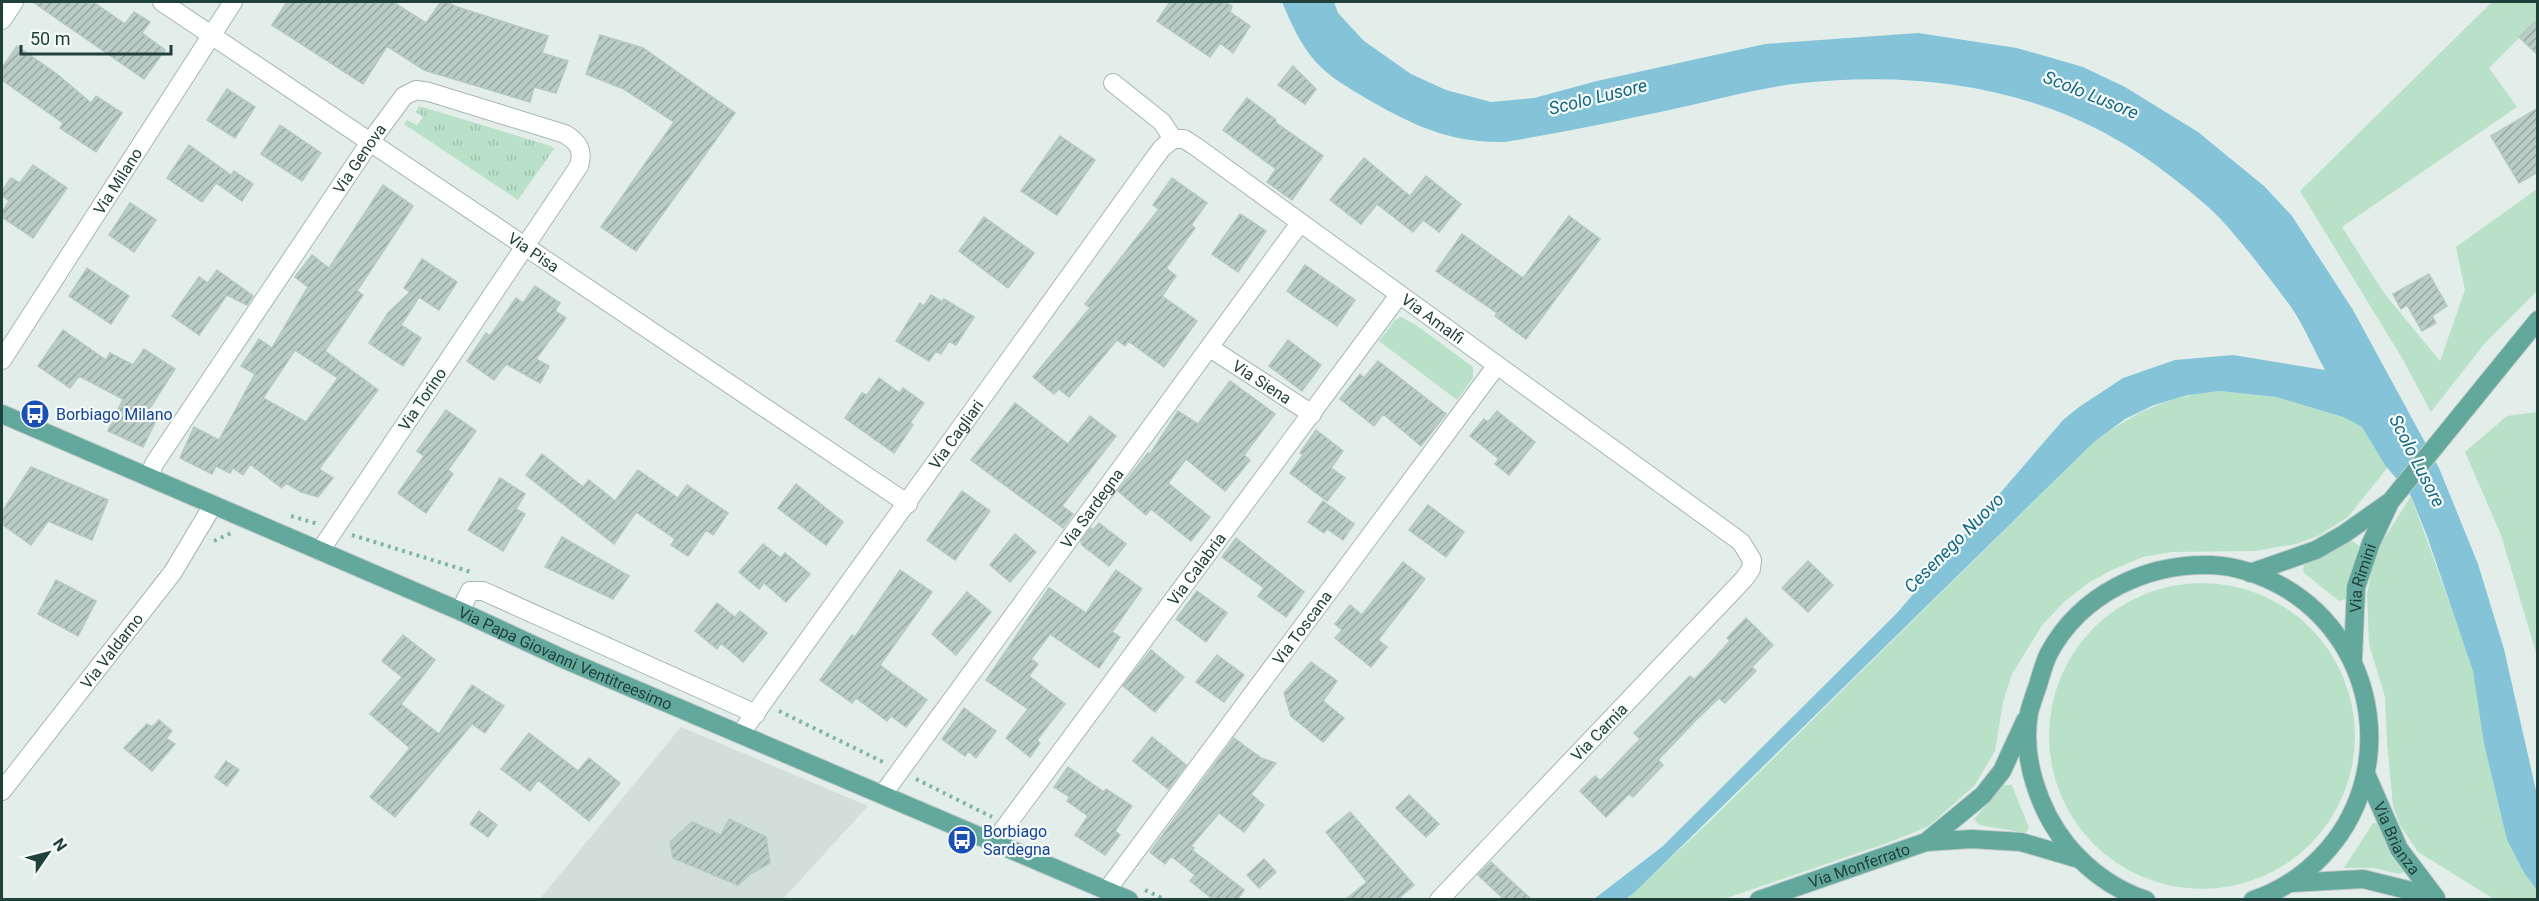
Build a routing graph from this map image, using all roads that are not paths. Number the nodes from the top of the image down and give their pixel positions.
1 (14, 2) edge
2 (162, 2) edge
3 (233, 2) edge
4 (2, 20) edge
5 (212, 36) junction
6 (1113, 83) dead end
7 (1173, 139) junction
8 (370, 142) junction
9 (1299, 223) junction
10 (525, 247) junction
11 (1399, 295) junction
12 (2538, 320) edge
13 (1210, 348) junction
14 (2, 360) edge
15 (1497, 365) junction
16 (2, 414) edge
17 (1312, 414) junction
18 (149, 477) junction
19 (2390, 502) junction
20 (908, 504) junction
21 (213, 505) junction
22 (320, 551) junction
23 (1752, 560) joint
24 (2250, 573) junction
25 (460, 611) junction
26 (2353, 660) junction
27 (756, 714) junction
28 (2029, 714) junction
29 (741, 733) junction
30 (2367, 776) junction
31 (2, 791) edge
32 (884, 794) junction
33 (994, 842) junction
34 (1926, 842) junction
35 (2079, 859) junction
36 (2290, 883) junction
37 (1107, 890) junction
38 (2435, 898) edge
39 (1129, 900) edge
40 (1439, 900) edge
41 (1759, 900) edge
42 (2146, 900) edge
43 (2253, 900) edge

1 - 4 street
2 - 5 street, Via Pisa
3 - 5 street, Via Milano
5 - 8 street, Via Pisa
5 - 14 street, Via Milano
6 - 7 street
7 - 9 street, Via Amalfi
7 - 20 street, Via Cagliari
8 - 10 street, Via Pisa
8 - 10 street, Via Genova
8 - 18 street, Via Genova
9 - 11 street, Via Amalfi
9 - 13 street, Via Sardegna
10 - 20 street, Via Pisa
10 - 22 street, Via Torino
11 - 15 street, Via Amalfi
11 - 17 street, Via Calabria
12 - 19 main road, Via Rimini
13 - 17 street, Via Siena
13 - 32 street, Via Sardegna
15 - 23 street, Via Amalfi
15 - 37 street, Via Toscana
16 - 18 main road, Via Papa Giovanni Ventitreesimo
17 - 33 street, Via Calabria
18 - 21 main road, Via Papa Giovanni Ventitreesimo
19 - 24 main road, Via Rimini
19 - 26 main road, Via Rimini
20 - 27 street, Via Cagliari
21 - 22 main road, Via Papa Giovanni Ventitreesimo
21 - 31 street, Via Valdarno
22 - 25 main road, Via Papa Giovanni Ventitreesimo
23 - 40 street, Via Carnia
24 - 26 main road
24 - 28 main road
25 - 27 street
25 - 29 main road, Via Papa Giovanni Ventitreesimo
26 - 30 main road
27 - 29 street, Via Cagliari
28 - 34 main road, Via Monferrato
28 - 35 main road
29 - 32 main road, Via Papa Giovanni Ventitreesimo
30 - 36 main road
30 - 38 main road, Via Brianza
32 - 33 main road, Via Papa Giovanni Ventitreesimo
33 - 37 main road, Via Papa Giovanni Ventitreesimo
34 - 35 main road, Via Monferrato
34 - 41 main road, Via Monferrato
35 - 42 main road
36 - 38 main road, Via Brianza
36 - 43 main road
37 - 39 main road, Via Papa Giovanni Ventitreesimo

